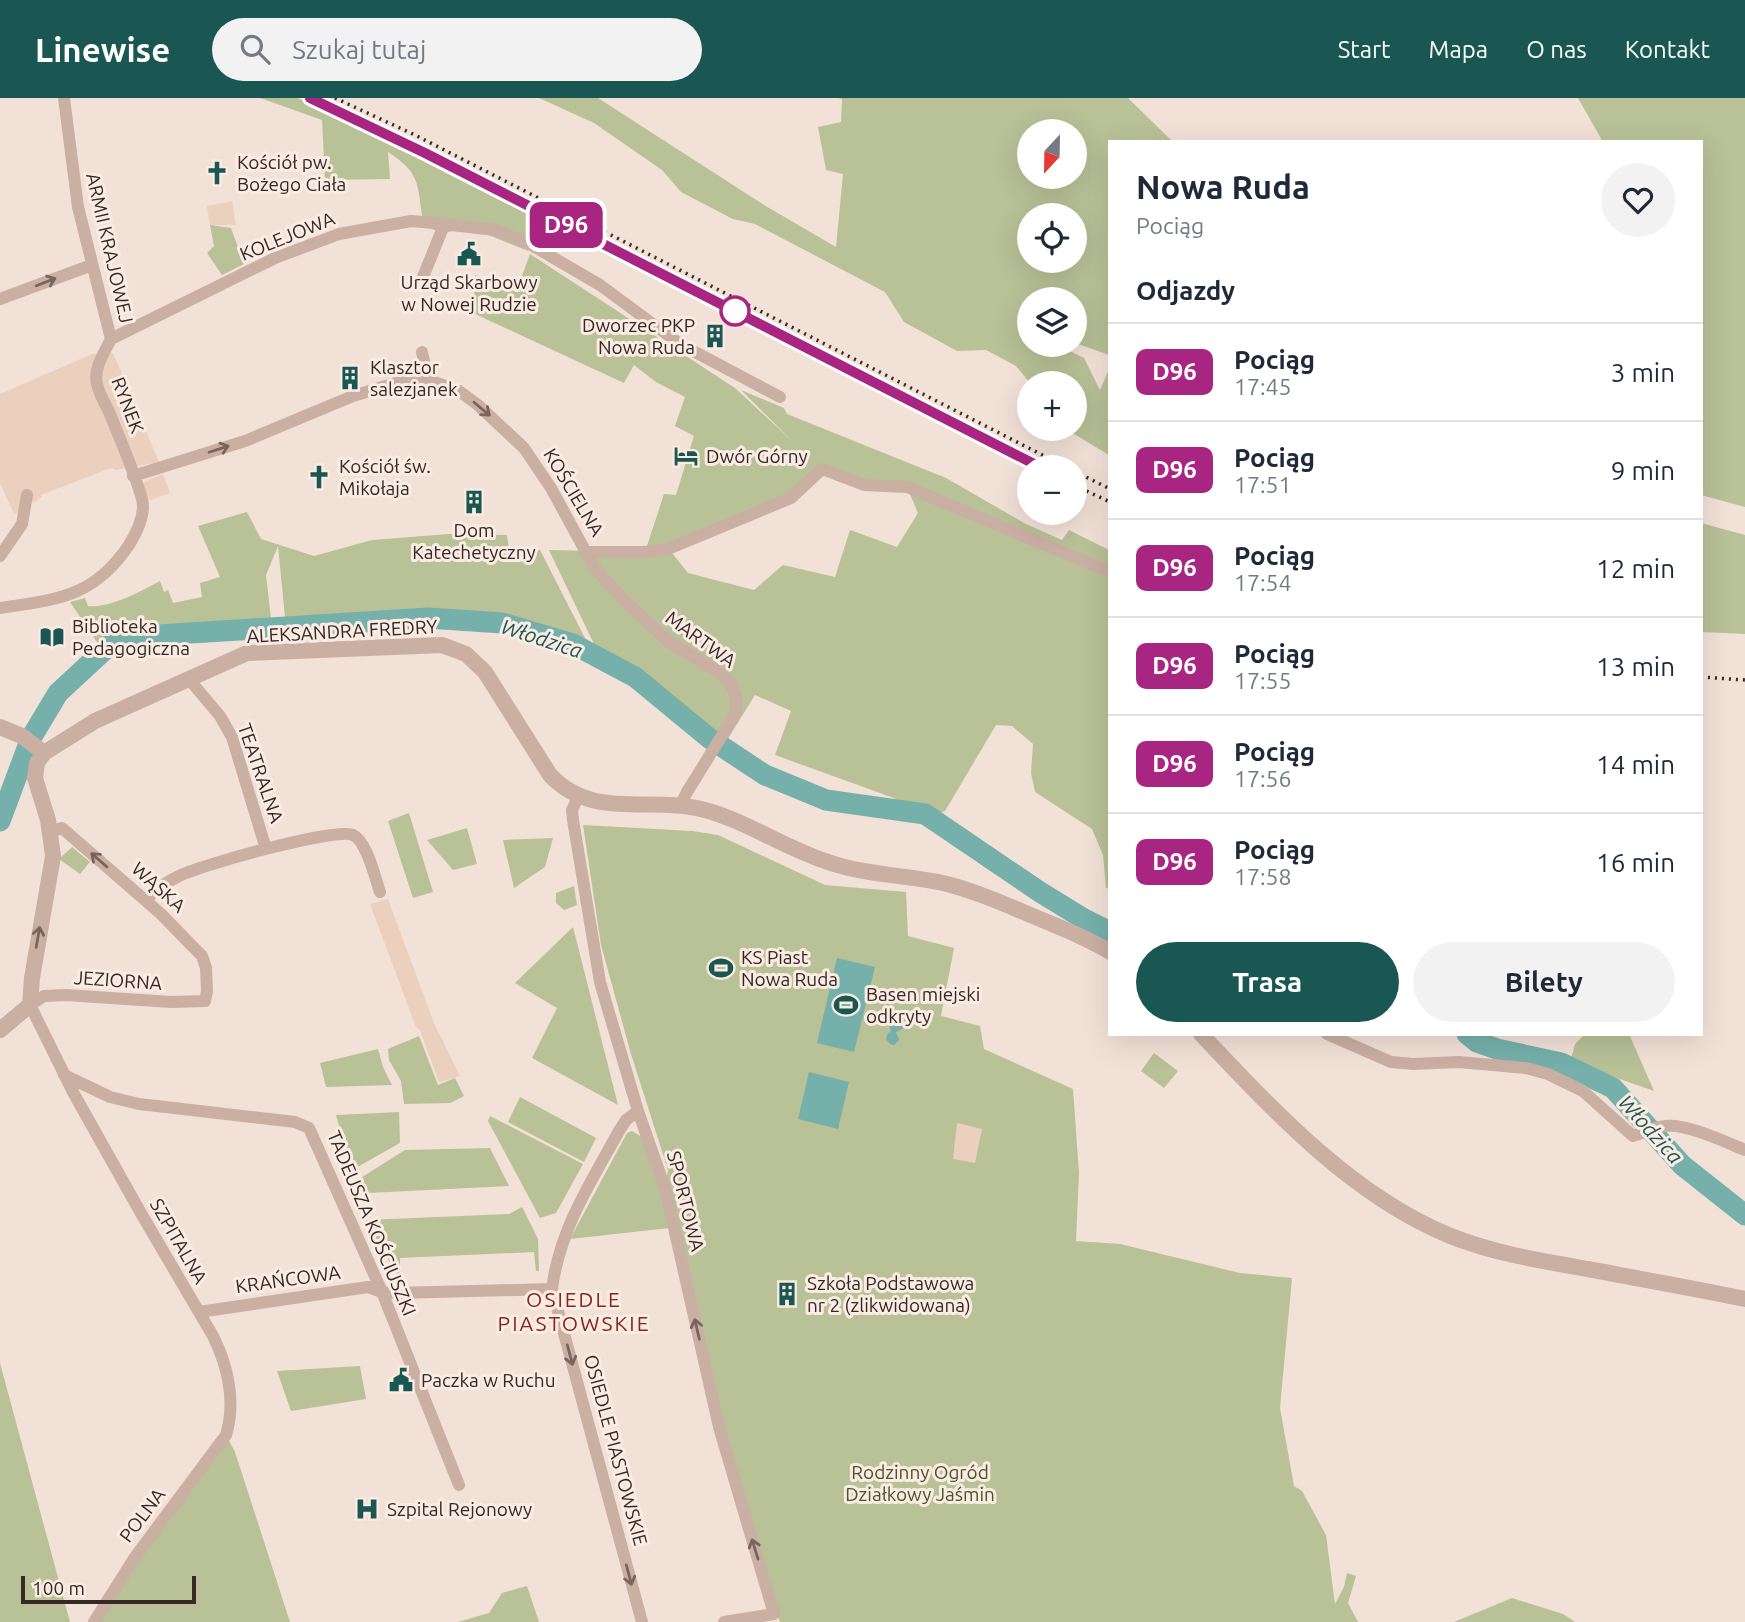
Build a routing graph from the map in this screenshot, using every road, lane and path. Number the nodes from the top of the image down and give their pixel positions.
1 (64, 98) edge
2 (444, 225) junction
3 (92, 265) junction
4 (424, 277) dead end
5 (0, 299) edge
6 (111, 339) junction
7 (422, 352) dead end
8 (99, 363) joint
9 (422, 378) junction
10 (780, 397) dead end
11 (134, 476) junction
12 (27, 495) dead end
13 (585, 552) junction
14 (0, 556) edge
15 (1108, 571) edge
16 (0, 608) edge
17 (188, 678) junction
18 (0, 727) edge
19 (41, 751) junction
20 (578, 797) junction
21 (680, 806) junction
22 (50, 832) junction
23 (266, 849) junction
24 (380, 892) dead end
25 (146, 900) junction
26 (1108, 951) edge
27 (205, 1001) joint
28 (30, 1005) junction
29 (0, 1030) edge
30 (1203, 1036) edge
31 (1332, 1036) edge
32 (64, 1075) junction
33 (638, 1111) junction
34 (1745, 1150) edge
35 (552, 1289) junction
36 (382, 1292) junction
37 (1745, 1299) edge
38 (199, 1312) junction
39 (226, 1435) joint
40 (459, 1485) dead end
41 (641, 1620) edge
42 (94, 1622) edge
43 (724, 1622) edge

1 - 3 street, ARMII KRAJOWEJ
2 - 4 street
2 - 6 street, KOLEJOWA
2 - 10 street, KOLEJOWA
5 -> 3 street
3 - 6 street, ARMII KRAJOWEJ
6 - 8 street, ARMII KRAJOWEJ
7 - 9 street
8 - 11 street, RYNEK
11 -> 9 street
9 -> 13 street, KOŚCIELNA
11 - 16 street, RYNEK
12 - 14 street
13 - 15 street, KOŚCIELNA
13 - 21 street, MARTWA
17 - 19 street, ALEKSANDRA FREDRY
17 - 20 street, ALEKSANDRA FREDRY
17 - 23 street, TEATRALNA
18 - 19 street
19 - 22 street
20 - 21 street, ALEKSANDRA FREDRY
20 - 33 street, SPORTOWA
21 - 26 street, ALEKSANDRA FREDRY
25 -> 22 street, WĄSKA
28 -> 22 street
23 - 24 street, TEATRALNA
23 - 25 street, TEATRALNA
25 - 27 street, WĄSKA
27 - 28 street, JEZIORNA
28 - 29 street
28 - 32 street
30 - 37 street
31 - 34 street
32 - 36 street, TADEUSZA KOŚCIUSZKI
32 - 38 street, SZPITALNA
33 - 35 street, OSIEDLE PIASTOWSKIE
43 -> 33 street, SPORTOWA
35 - 36 street
35 -> 41 street, OSIEDLE PIASTOWSKIE
36 - 38 street, KRAŃCOWA
36 - 40 street, TADEUSZA KOŚCIUSZKI
38 - 39 street, SZPITALNA
39 - 42 street, POLNA

